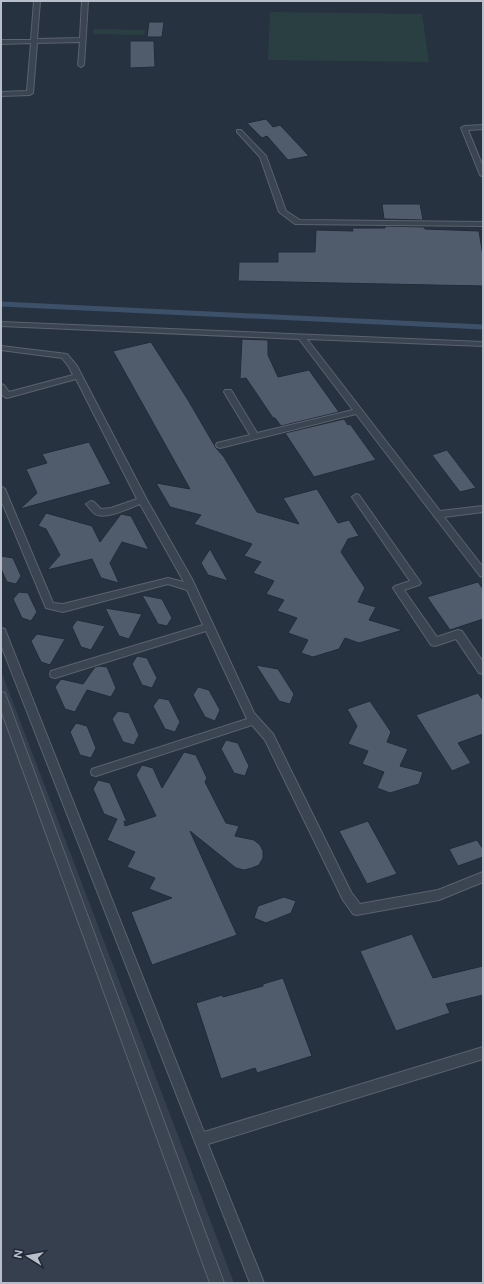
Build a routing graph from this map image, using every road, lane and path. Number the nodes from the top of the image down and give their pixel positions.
1 (37, 1) edge
2 (85, 1) edge
3 (83, 40) junction
4 (34, 41) junction
5 (1, 42) edge
6 (81, 65) dead end
7 (1, 94) edge
8 (483, 127) edge
9 (239, 131) dead end
10 (483, 151) edge
11 (473, 152) junction
12 (481, 166) edge
13 (483, 175) edge
14 (483, 224) edge
15 (1, 324) edge
16 (301, 336) junction
17 (483, 344) edge
18 (1, 348) edge
19 (78, 376) junction
20 (1, 387) edge
21 (228, 392) dead end
22 (359, 411) junction
23 (255, 436) junction
24 (220, 445) dead end
25 (1, 489) edge
26 (356, 497) dead end
27 (142, 500) junction
28 (91, 504) dead end
29 (483, 509) edge
30 (439, 514) junction
31 (483, 574) edge
32 (191, 588) junction
33 (209, 627) junction
34 (1, 632) edge
35 (483, 670) edge
36 (55, 674) dead end
37 (1, 696) edge
38 (255, 720) junction
39 (96, 772) dead end
40 (483, 877) edge
41 (483, 1053) edge
42 (200, 1140) junction
43 (217, 1283) edge
44 (257, 1283) edge

1 - 4 lane
2 - 3 lane
3 - 4 lane
3 - 6 lane
4 - 5 lane
4 - 7 lane
8 - 11 lane
9 - 14 lane
10 - 11 lane
11 - 12 lane
12 - 13 lane
15 - 16 lane
16 - 17 lane
16 - 22 lane
18 - 19 lane
19 - 20 lane
19 - 27 lane
21 - 23 lane
22 - 23 lane
22 - 30 lane
23 - 24 lane
25 - 32 lane
26 - 35 lane
27 - 28 lane
27 - 32 lane
29 - 30 lane
30 - 31 lane
32 - 33 lane
33 - 36 lane
33 - 38 lane
34 - 42 lane
37 - 43 lane
38 - 39 lane
38 - 40 lane
41 - 42 lane
42 - 44 lane

